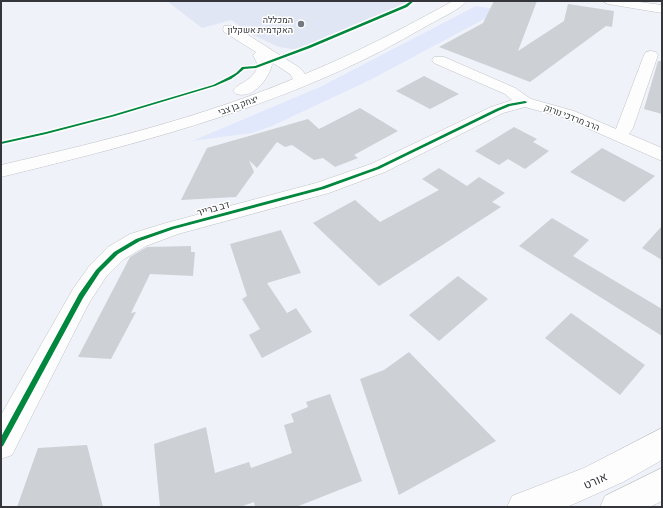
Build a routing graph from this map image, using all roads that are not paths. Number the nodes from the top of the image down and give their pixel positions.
1 (443, 1) edge
2 (461, 1) edge
3 (608, 1) edge
4 (662, 9) edge
5 (232, 31) dead end
6 (652, 54) dead end
7 (265, 55) junction
8 (327, 58) junction
9 (439, 60) dead end
10 (294, 75) junction
11 (241, 91) junction
12 (525, 102) junction
13 (619, 136) junction
14 (662, 155) edge
15 (1, 156) edge
16 (1, 171) edge
17 (662, 443) edge
18 (1, 444) edge
19 (662, 484) edge
20 (523, 507) edge
21 (616, 507) edge

1 - 8 street, יצחק בן צבי
2 - 10 street, יצחק בן צבי
3 - 4 street
5 - 7 street
6 - 13 street
7 - 8 street
7 - 10 street
7 - 11 street
8 - 10 street, יצחק בן צבי
9 - 12 street, הרב מרדכי נורוק
10 - 11 street, יצחק בן צבי
10 - 16 street, יצחק בן צבי
11 - 15 street, יצחק בן צבי
12 - 13 street, הרב מרדכי נורוק
12 - 18 street, דב ברייר
13 - 14 street, הרב מרדכי נורוק
17 - 20 street, אורט
19 - 21 street

